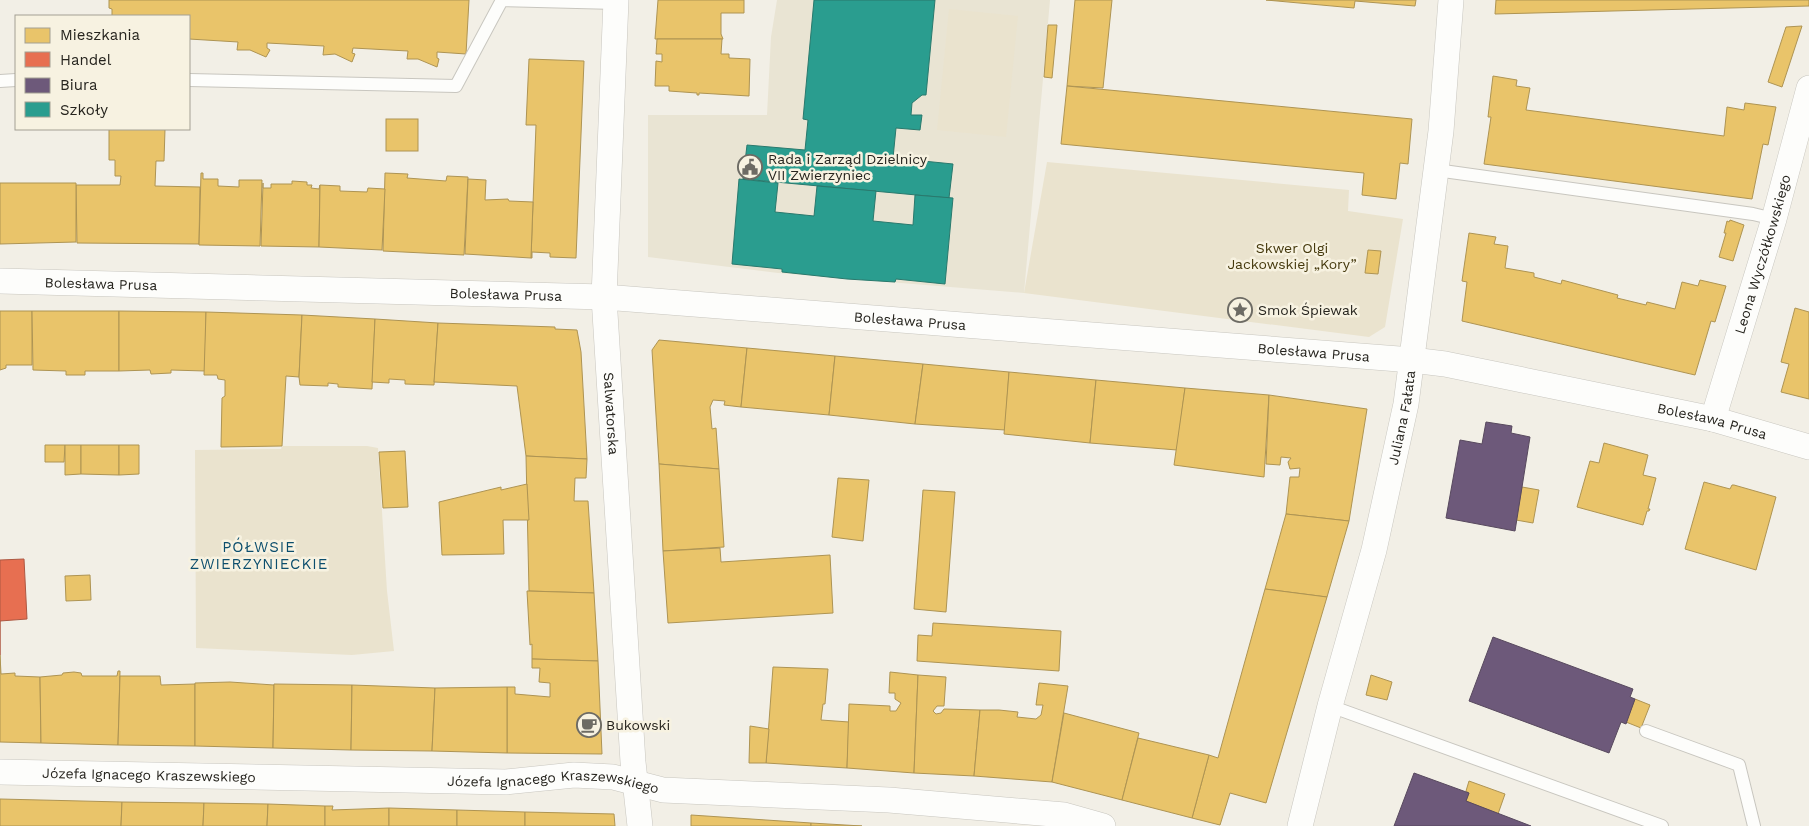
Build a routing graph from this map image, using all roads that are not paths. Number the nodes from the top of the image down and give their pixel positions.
1 (1451, 0) edge
2 (616, 1) edge
3 (15, 80) edge
4 (190, 80) edge
5 (0, 81) edge
6 (1809, 88) edge
7 (1436, 170) junction
8 (1774, 219) junction
9 (0, 281) edge
10 (604, 297) junction
11 (1412, 360) junction
12 (1713, 419) junction
13 (1809, 447) edge
14 (1330, 706) junction
15 (1646, 731) dead end
16 (0, 772) edge
17 (635, 784) junction
18 (640, 826) edge
19 (1103, 826) edge
20 (1300, 826) edge
21 (1662, 826) edge
22 (1754, 826) edge

1 - 7 street, Juliana Fałata
2 - 4 lane
2 - 10 street, Salwatorska
3 - 5 lane
6 - 8 street, Leona Wyczółkowskiego
7 - 8 lane
7 - 11 street, Juliana Fałata
8 - 12 street, Leona Wyczółkowskiego
9 - 10 street, Bolesława Prusa
10 - 11 street, Bolesława Prusa
10 - 17 street, Salwatorska
11 - 12 street, Bolesława Prusa
11 - 14 street, Juliana Fałata
12 - 13 street, Bolesława Prusa
14 - 20 street, Juliana Fałata
14 - 21 lane
15 - 22 lane
16 - 17 street, Józefa Ignacego Kraszewskiego
17 - 18 street, Salwatorska
17 - 19 street, Józefa Ignacego Kraszewskiego

